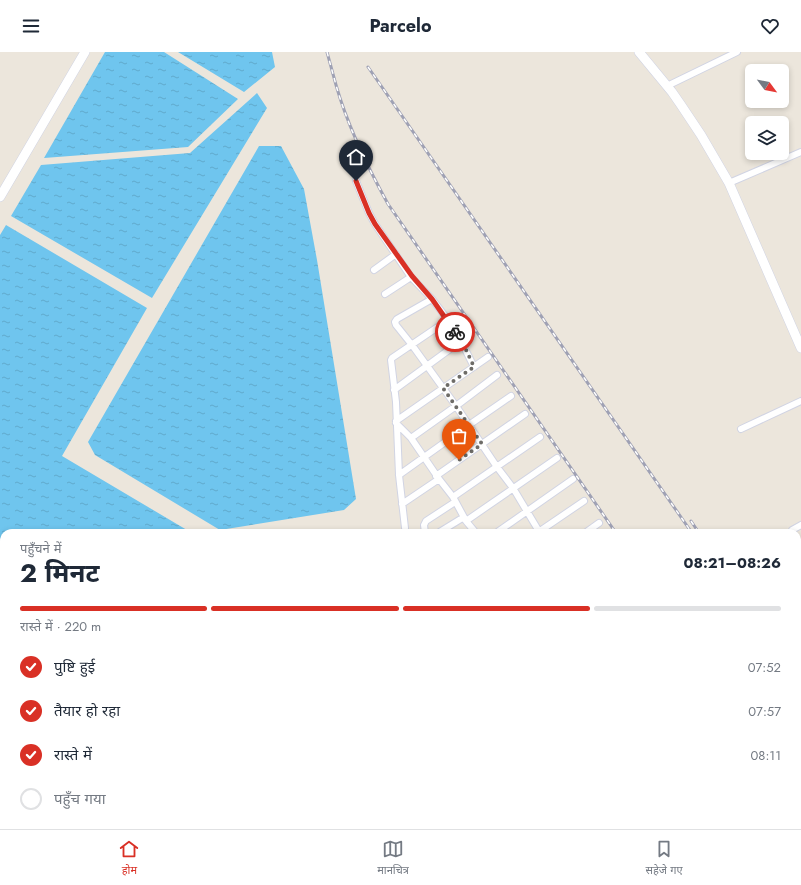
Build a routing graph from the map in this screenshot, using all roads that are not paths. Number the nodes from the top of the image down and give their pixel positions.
1 (85, 52) edge
2 (639, 52) edge
3 (737, 52) edge
4 (667, 86) junction
5 (801, 152) edge
6 (356, 181) dead end
7 (729, 183) junction
8 (0, 197) edge
9 (396, 254) junction
10 (374, 270) dead end
11 (412, 276) junction
12 (385, 294) dead end
13 (432, 299) junction
14 (448, 320) junction
15 (462, 341) junction
16 (412, 345) junction
17 (801, 348) edge
18 (488, 357) dead end
19 (428, 366) junction
20 (474, 367) junction
21 (497, 375) dead end
22 (443, 388) junction
23 (394, 390) junction
24 (511, 396) dead end
25 (801, 401) edge
26 (456, 406) junction
27 (525, 414) dead end
28 (396, 422) junction
29 (468, 425) junction
30 (741, 429) dead end
31 (540, 437) dead end
32 (411, 438) junction
33 (482, 444) junction
34 (423, 458) junction
35 (556, 458) dead end
36 (497, 467) junction
37 (399, 475) junction
38 (437, 477) junction
39 (573, 480) dead end
40 (513, 488) junction
41 (454, 499) junction
42 (584, 501) dead end
43 (402, 504) junction
44 (527, 511) junction
45 (465, 519) junction
46 (599, 523) dead end
47 (405, 528) dead end
48 (424, 529) edge
49 (446, 529) edge
50 (473, 529) edge
51 (502, 529) edge
52 (537, 529) edge
53 (543, 529) edge
54 (591, 529) edge

1 - 8 main road
2 - 4 main road
3 - 4 street
4 - 7 main road
5 - 7 street
6 - 9 street
7 - 17 main road
9 - 10 street
9 - 11 street
11 - 12 street
11 - 13 street
13 - 14 street
13 - 16 street
14 - 15 street
14 - 16 street
15 - 19 street
15 - 20 street
16 - 19 street
16 - 23 street
18 - 20 street
19 - 22 street
19 - 23 street
20 - 22 street
21 - 26 street
22 - 26 street
22 - 28 street
23 - 28 street
24 - 29 street
25 - 30 street
26 - 29 street
26 - 32 street
27 - 33 street
28 - 32 street
28 - 37 street
29 - 33 street
29 - 34 street
31 - 36 street
32 - 34 street
33 - 36 street
33 - 38 street
34 - 37 street
34 - 38 street
35 - 40 street
36 - 40 street
36 - 41 street
37 - 43 street
38 - 41 street
38 - 43 street
39 - 44 street
40 - 44 street
40 - 45 street
41 - 45 street
41 - 48 street
42 - 53 street
43 - 47 street
44 - 51 street
44 - 52 street
45 - 49 street
45 - 50 street
46 - 54 street

